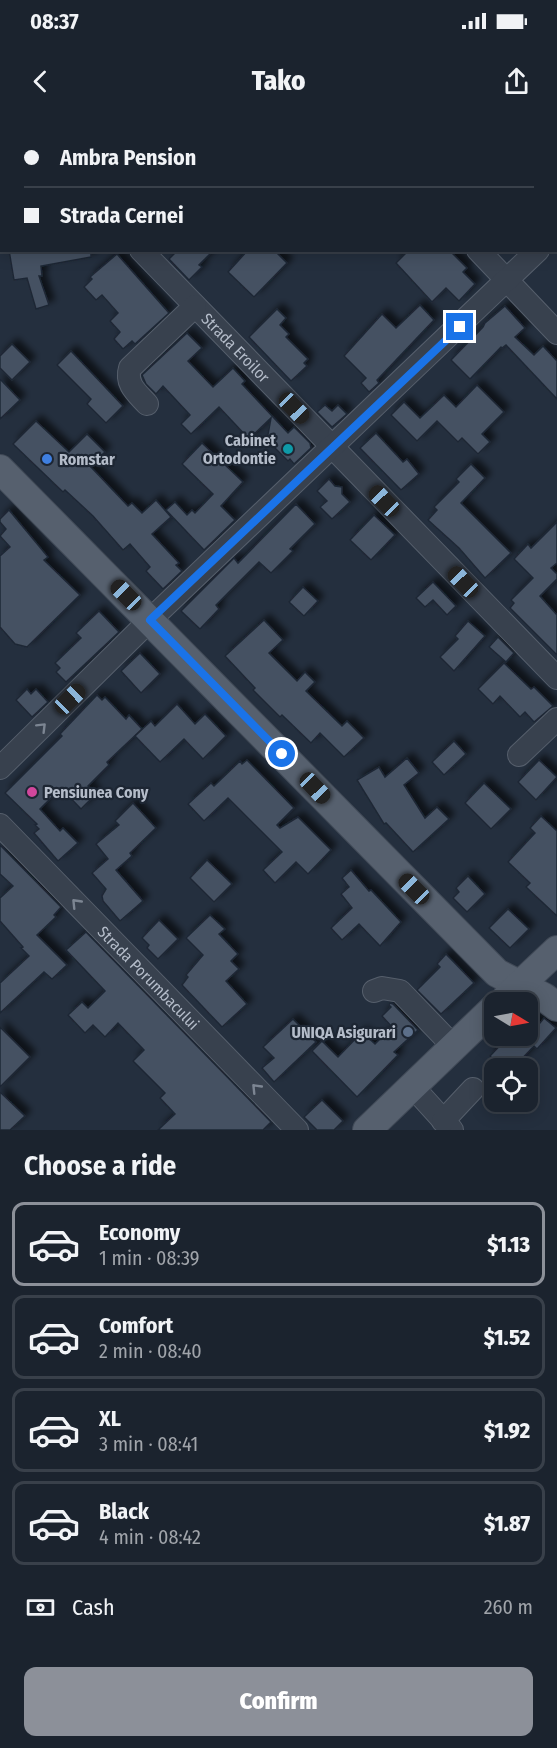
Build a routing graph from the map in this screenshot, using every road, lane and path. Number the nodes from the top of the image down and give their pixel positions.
1 (143, 252) edge
2 (480, 252) edge
3 (536, 252) edge
4 (508, 281) junction
5 (195, 306) junction
6 (557, 333) edge
7 (147, 404) dead end
8 (333, 448) junction
9 (0, 469) edge
10 (150, 620) junction
11 (557, 678) edge
12 (557, 719) edge
13 (519, 755) dead end
14 (0, 768) edge
15 (0, 825) edge
16 (557, 950) edge
17 (374, 991) dead end
18 (510, 992) edge
19 (512, 992) edge
20 (538, 1001) edge
21 (557, 1007) edge
22 (484, 1018) edge
23 (454, 1047) junction
24 (412, 1087) junction
25 (473, 1089) dead end
26 (448, 1125) edge
27 (297, 1130) edge
28 (367, 1130) edge

1 - 5 street, Strada Eroilor
2 - 4 street
3 - 4 street
4 - 6 street
4 - 8 street
5 - 7 street
5 - 8 street, Strada Eroilor
8 - 10 street
8 - 11 street, Strada Eroilor
9 - 10 main road
14 -> 10 street
10 - 18 main road
12 - 13 street
27 -> 15 street, Strada Porumbacului
16 - 19 main road
17 - 23 street
20 - 21 main road
22 - 23 main road
23 - 24 main road
24 - 26 street
24 - 28 main road
25 - 26 street

